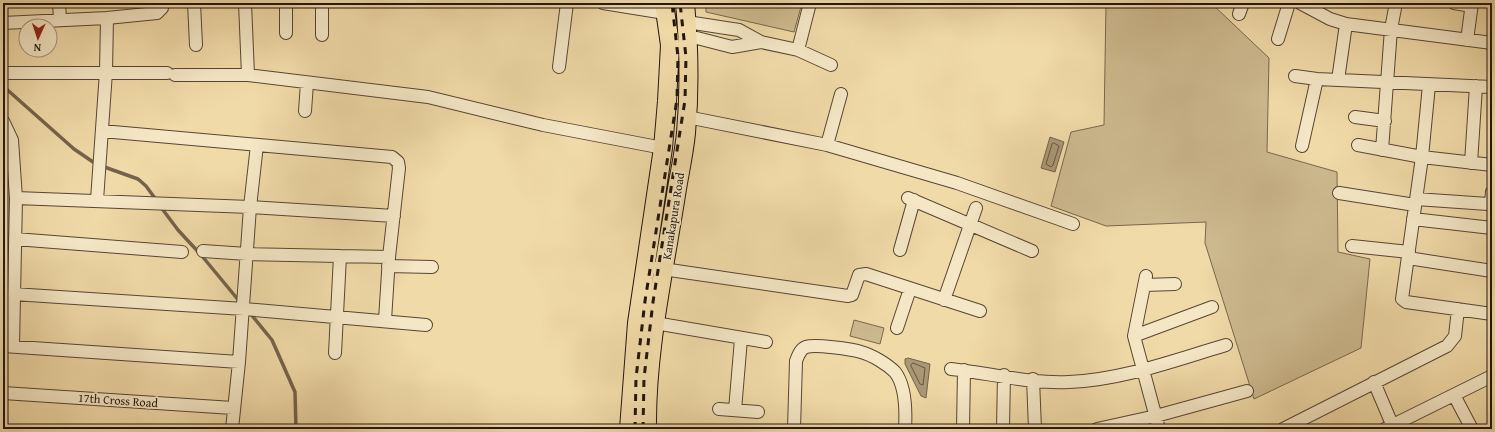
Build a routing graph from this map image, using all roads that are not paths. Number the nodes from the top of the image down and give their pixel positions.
1 (59, 3) edge
2 (162, 3) edge
3 (194, 3) edge
4 (245, 3) edge
5 (286, 3) edge
6 (322, 3) edge
7 (567, 3) edge
8 (603, 3) edge
9 (685, 3) edge
10 (810, 3) edge
11 (1289, 3) edge
12 (1300, 3) edge
13 (1396, 3) edge
14 (1454, 3) edge
15 (1472, 4) edge
16 (665, 8) edge
17 (107, 18) junction
18 (60, 19) junction
19 (3, 23) edge
20 (1346, 24) junction
21 (1391, 29) junction
22 (687, 30) junction
23 (286, 33) dead end
24 (322, 35) dead end
25 (1278, 39) dead end
26 (1467, 40) junction
27 (761, 42) junction
28 (1492, 42) edge
29 (196, 45) dead end
30 (798, 50) junction
31 (831, 64) dead end
32 (559, 67) dead end
33 (106, 72) junction
34 (3, 73) edge
35 (248, 75) junction
36 (1295, 76) dead end
37 (1317, 79) junction
38 (1338, 80) junction
39 (307, 82) junction
40 (1387, 83) junction
41 (1429, 84) junction
42 (1476, 86) junction
43 (1492, 87) edge
44 (841, 94) dead end
45 (305, 111) dead end
46 (687, 117) junction
47 (1355, 117) dead end
48 (3, 121) edge
49 (1385, 121) junction
50 (102, 135) junction
51 (257, 145) junction
52 (828, 145) junction
53 (1358, 145) dead end
54 (1302, 146) dead end
55 (662, 148) junction
56 (1382, 150) junction
57 (1422, 157) junction
58 (1471, 163) junction
59 (1492, 165) edge
60 (1492, 192) edge
61 (1339, 193) dead end
62 (97, 196) junction
63 (16, 198) junction
64 (1416, 202) junction
65 (1490, 205) edge
66 (250, 207) junction
67 (976, 208) dead end
68 (394, 216) junction
69 (1413, 219) junction
70 (970, 224) junction
71 (1073, 224) dead end
72 (1492, 228) edge
73 (15, 240) junction
74 (1352, 246) dead end
75 (900, 250) dead end
76 (203, 251) dead end
77 (1032, 251) dead end
78 (182, 252) dead end
79 (247, 254) junction
80 (1408, 255) junction
81 (340, 256) junction
82 (389, 261) junction
83 (432, 267) dead end
84 (646, 267) junction
85 (664, 269) junction
86 (1492, 271) edge
87 (1175, 284) dead end
88 (910, 289) junction
89 (13, 294) junction
90 (944, 300) junction
91 (1212, 307) dead end
92 (243, 308) junction
93 (1458, 309) junction
94 (980, 311) dead end
95 (1492, 314) edge
96 (336, 316) junction
97 (385, 320) junction
98 (655, 323) junction
99 (426, 326) dead end
100 (897, 328) dead end
101 (1134, 336) junction
102 (741, 338) junction
103 (766, 342) dead end
104 (1226, 345) dead end
105 (8, 346) edge
106 (336, 353) dead end
107 (240, 362) junction
108 (951, 369) dead end
109 (964, 370) junction
110 (1142, 370) junction
111 (1004, 375) junction
112 (1492, 376) edge
113 (1033, 379) junction
114 (1374, 382) junction
115 (1247, 391) dead end
116 (3, 393) edge
117 (1454, 395) junction
118 (233, 408) junction
119 (719, 409) dead end
120 (735, 410) junction
121 (758, 412) dead end
122 (1156, 416) junction
123 (1391, 428) edge
124 (232, 429) edge
125 (629, 429) edge
126 (647, 429) edge
127 (794, 429) edge
128 (905, 429) edge
129 (963, 429) edge
130 (1003, 429) edge
131 (1035, 429) edge
132 (1097, 429) edge
133 (1158, 429) edge
134 (1283, 429) edge
135 (1472, 429) edge

1 - 18 street
2 - 17 street
3 - 29 street
4 - 35 street
5 - 23 street
6 - 24 street
7 - 32 street
8 - 16 street
9 - 22 highway, Kanakapura Road
10 - 30 street
11 - 25 street
12 - 20 street
13 - 21 street
14 - 15 street
15 - 26 street
16 - 55 highway, Kanakapura Road
17 - 18 street
17 - 33 street
18 - 19 street
20 - 21 street
20 - 38 street
21 - 26 street
21 - 40 street
22 - 27 street
22 - 27 street
22 - 46 highway, Kanakapura Road
26 - 28 street
27 - 30 street
30 - 31 street
33 - 34 street
33 - 35 street
33 - 50 street
35 - 39 street
36 - 37 street
37 - 38 street
37 - 54 street
38 - 40 street
39 - 45 street
39 - 55 street
40 - 41 street
40 - 49 street
41 - 42 street
41 - 57 street
42 - 43 street
42 - 58 street
44 - 52 street
46 - 52 street
46 - 85 highway, Kanakapura Road
47 - 49 street
48 - 63 street
49 - 56 street
50 - 51 street
50 - 62 street
51 - 66 street
51 - 68 street
52 - 71 street
53 - 56 street
55 - 84 highway, Kanakapura Road
56 - 57 street
57 - 58 street
57 - 64 street
58 - 59 street
60 - 65 street
61 - 64 street
62 - 63 street
62 - 66 street
63 - 73 street
64 - 65 street
64 - 69 street
66 - 68 street
66 - 79 street
67 - 70 street
68 - 82 street
69 - 72 street
69 - 80 street
70 - 75 street
70 - 77 street
70 - 90 street
73 - 78 street
73 - 89 street
74 - 80 street
76 - 79 street
79 - 81 street
79 - 92 street
80 - 86 street
80 - 93 street
81 - 82 street
81 - 96 street
82 - 83 street
82 - 97 street
84 - 85 street
84 - 125 highway, Kanakapura Road
85 - 88 street
85 - 98 highway, Kanakapura Road
87 - 101 street
88 - 90 street
88 - 100 street
89 - 92 street
89 - 105 street
90 - 94 street
91 - 101 street
92 - 96 street
92 - 107 street
93 - 95 street
93 - 114 street
96 - 97 street
96 - 106 street
97 - 99 street
98 - 102 street
98 - 126 highway, Kanakapura Road
101 - 110 street
102 - 103 street
102 - 120 street
104 - 110 street
105 - 107 street
107 - 118 street
108 - 109 street
109 - 111 street
109 - 129 street
110 - 113 street
110 - 122 street
111 - 113 street
111 - 130 street
112 - 117 street
113 - 131 street
114 - 123 street
114 - 134 street
115 - 122 street
116 - 118 street, 17th Cross Road
117 - 123 street
117 - 135 street
118 - 124 street
119 - 120 street
120 - 121 street
122 - 132 street
122 - 133 street
127 - 128 street

